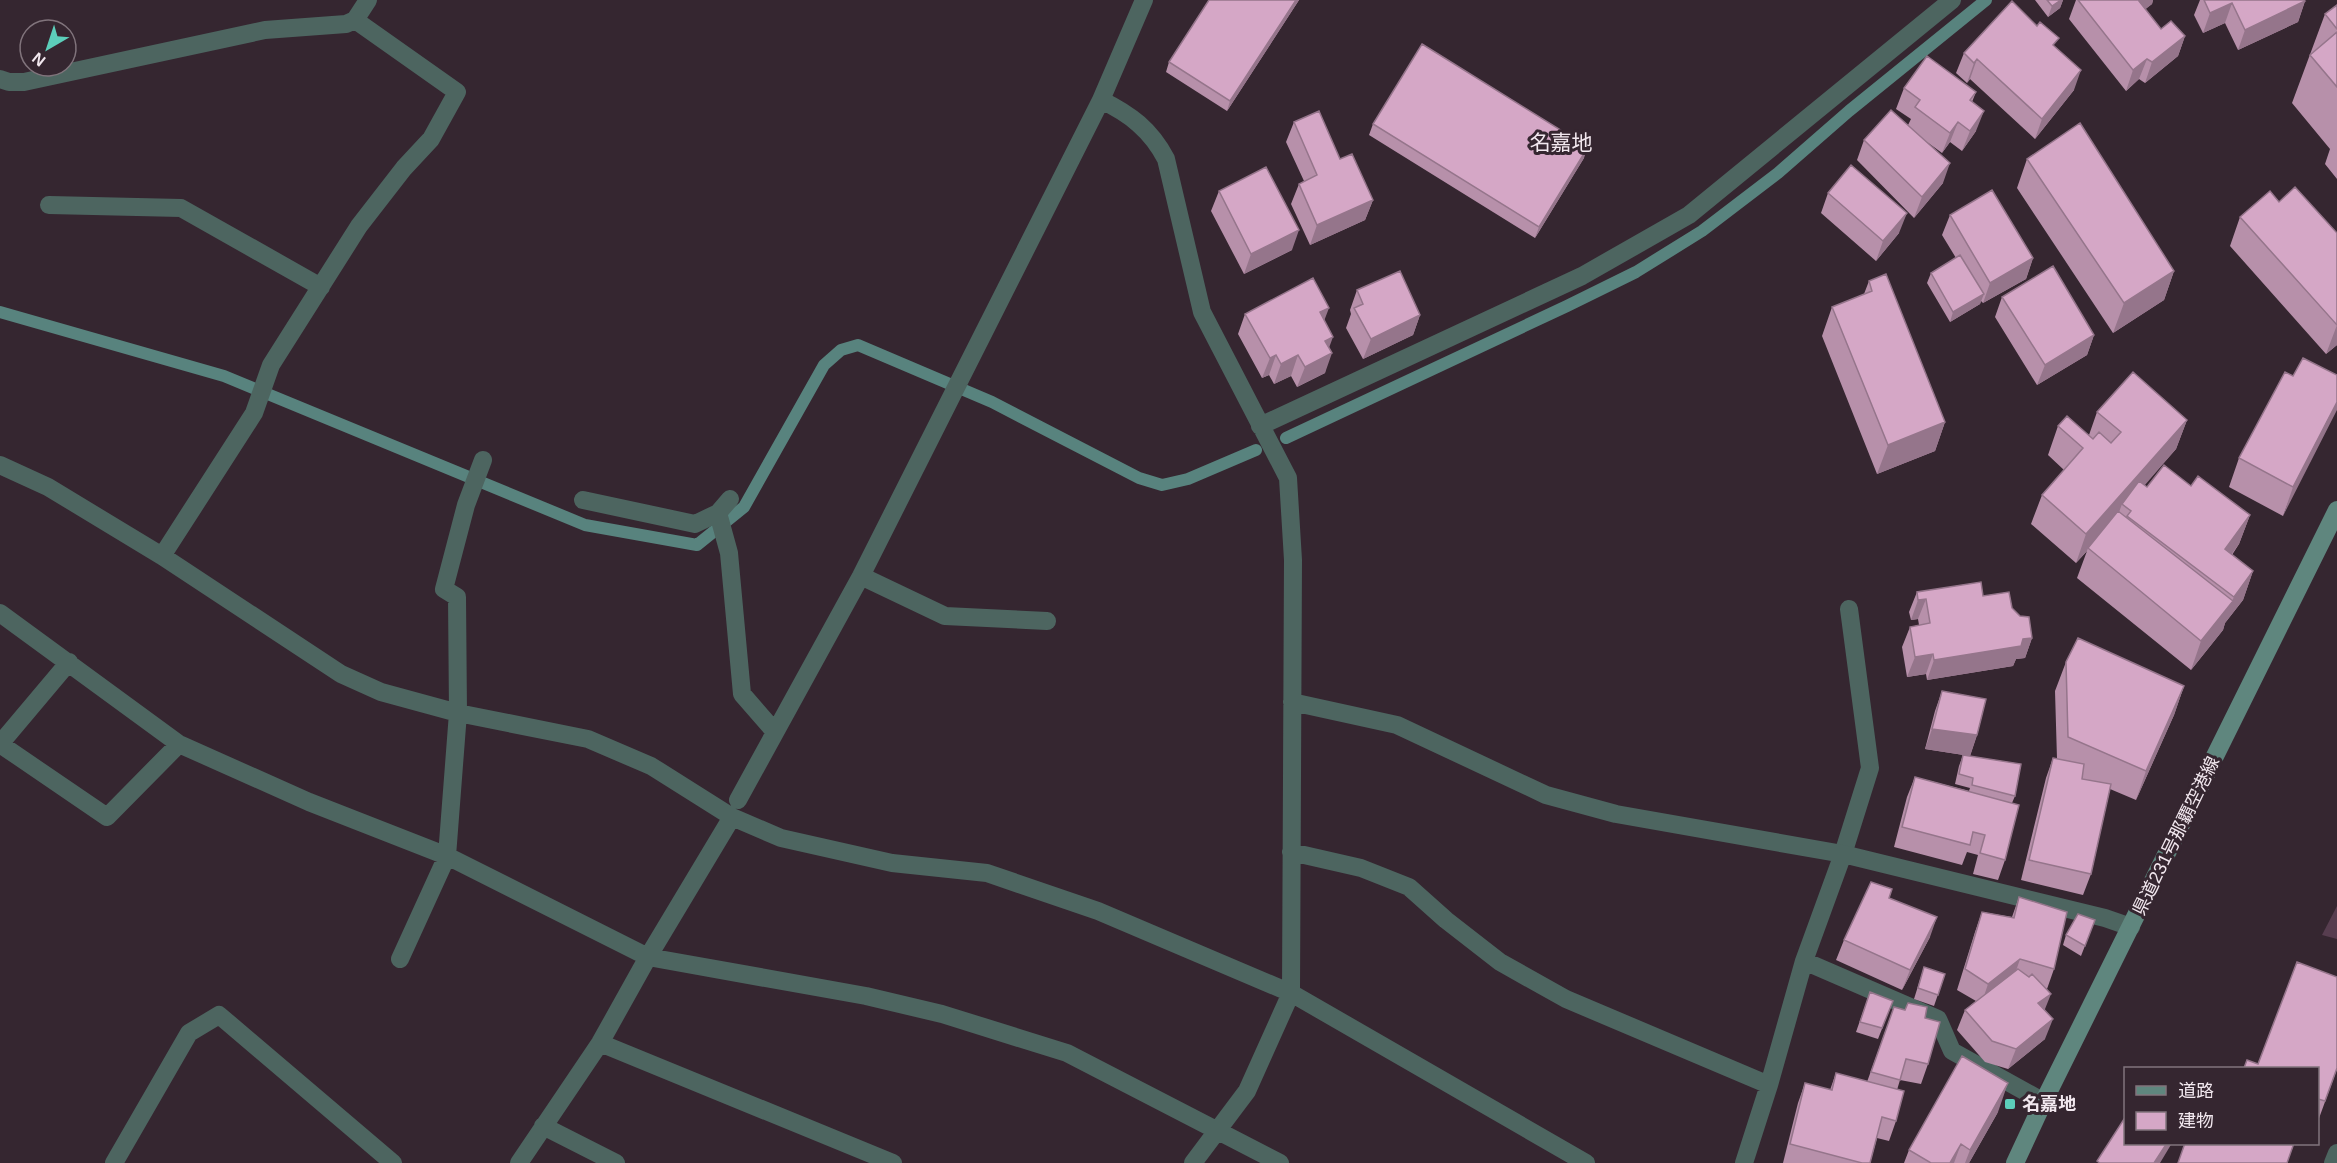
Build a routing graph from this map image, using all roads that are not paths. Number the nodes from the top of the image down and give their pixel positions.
1 (368, 0) edge
2 (1144, 0) edge
3 (1952, 0) edge
4 (355, 20) junction
5 (0, 79) edge
6 (1101, 100) junction
7 (49, 205) dead end
8 (321, 287) junction
9 (1260, 426) junction
10 (483, 460) dead end
11 (0, 465) edge
12 (730, 499) dead end
13 (583, 500) dead end
14 (2337, 510) edge
15 (718, 513) junction
16 (162, 556) junction
17 (861, 576) junction
18 (1849, 609) dead end
19 (0, 613) edge
20 (1047, 621) dead end
21 (69, 662) junction
22 (1292, 702) junction
23 (458, 713) junction
24 (775, 732) junction
25 (0, 744) edge
26 (179, 744) junction
27 (735, 808) junction
28 (1291, 852) junction
29 (1843, 854) junction
30 (447, 856) junction
31 (2131, 927) junction
32 (648, 957) junction
33 (400, 959) dead end
34 (1804, 961) junction
35 (1291, 993) junction
36 (600, 1043) junction
37 (1769, 1085) junction
38 (2044, 1102) junction
39 (543, 1126) junction
40 (1218, 1132) junction
41 (2337, 1153) edge
42 (114, 1163) edge
43 (393, 1163) edge
44 (519, 1163) edge
45 (616, 1163) edge
46 (893, 1163) edge
47 (1194, 1163) edge
48 (1280, 1163) edge
49 (1586, 1163) edge
50 (1744, 1163) edge
51 (2015, 1163) edge
52 (2333, 1163) edge

1 - 4 street
2 - 6 street
3 - 9 street
4 - 5 street
4 - 8 street
6 - 9 street
6 - 17 street
7 - 8 street
8 - 16 street
9 - 22 street
10 - 23 street
11 - 16 street
12 - 15 street
13 - 15 street
14 - 31 main road, 県道231号那覇空港線
15 - 24 street
16 - 23 street
17 - 20 street
17 - 24 street
18 - 29 street
19 - 21 street
21 - 25 street
21 - 26 street
22 - 28 street
22 - 29 street
23 - 27 street
23 - 30 street
24 - 27 street
25 - 26 street
26 - 30 street
27 - 32 street
27 - 35 street
28 - 35 street
28 - 37 street
29 - 31 street
29 - 34 street
30 - 32 street
30 - 33 street
31 - 38 main road, 県道231号那覇空港線
32 - 36 street
32 - 40 street
34 - 37 street
34 - 38 street
35 - 40 street
35 - 49 street
36 - 39 street
36 - 46 street
37 - 50 street
38 - 51 main road, 県道231号那覇空港線
39 - 44 street
39 - 45 street
40 - 47 street
40 - 48 street
41 - 52 street
42 - 43 street

